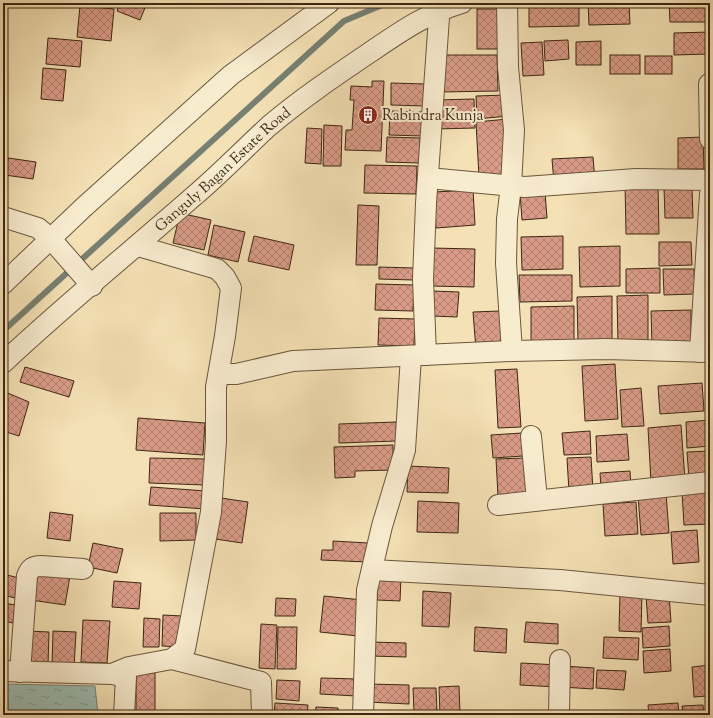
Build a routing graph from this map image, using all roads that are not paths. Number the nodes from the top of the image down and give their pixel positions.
1 (329, 3) edge
2 (462, 3) edge
3 (508, 3) edge
4 (440, 6) edge
5 (709, 84) dead end
6 (710, 139) edge
7 (428, 178) junction
8 (710, 180) edge
9 (511, 186) junction
10 (710, 194) edge
11 (3, 217) edge
12 (51, 239) junction
13 (138, 246) junction
14 (88, 282) junction
15 (3, 284) edge
16 (512, 351) junction
17 (705, 352) edge
18 (418, 355) junction
19 (3, 363) edge
20 (219, 374) junction
21 (531, 436) dead end
22 (710, 482) edge
23 (537, 500) junction
24 (498, 504) dead end
25 (83, 569) dead end
26 (372, 570) junction
27 (710, 595) edge
28 (172, 659) junction
29 (560, 660) dead end
30 (12, 671) edge
31 (112, 674) junction
32 (124, 715) edge
33 (262, 715) edge
34 (363, 715) edge
35 (560, 715) edge

1 - 12 street
2 - 4 street, Ganguly Bagan Estate Road
3 - 9 street
4 - 7 street
4 - 13 street, Ganguly Bagan Estate Road
5 - 6 street
7 - 9 street
7 - 18 street
8 - 9 street
9 - 16 street
10 - 17 street
11 - 12 street
12 - 14 street
12 - 15 street
13 - 14 street, Ganguly Bagan Estate Road
13 - 20 street
14 - 19 street, Ganguly Bagan Estate Road
16 - 17 street
16 - 18 street
18 - 20 street
18 - 26 street
20 - 28 street
21 - 23 street
22 - 23 street
23 - 24 street
25 - 30 street
26 - 27 street
26 - 34 street
28 - 31 street
28 - 33 street
29 - 35 street
30 - 31 street
31 - 32 street

